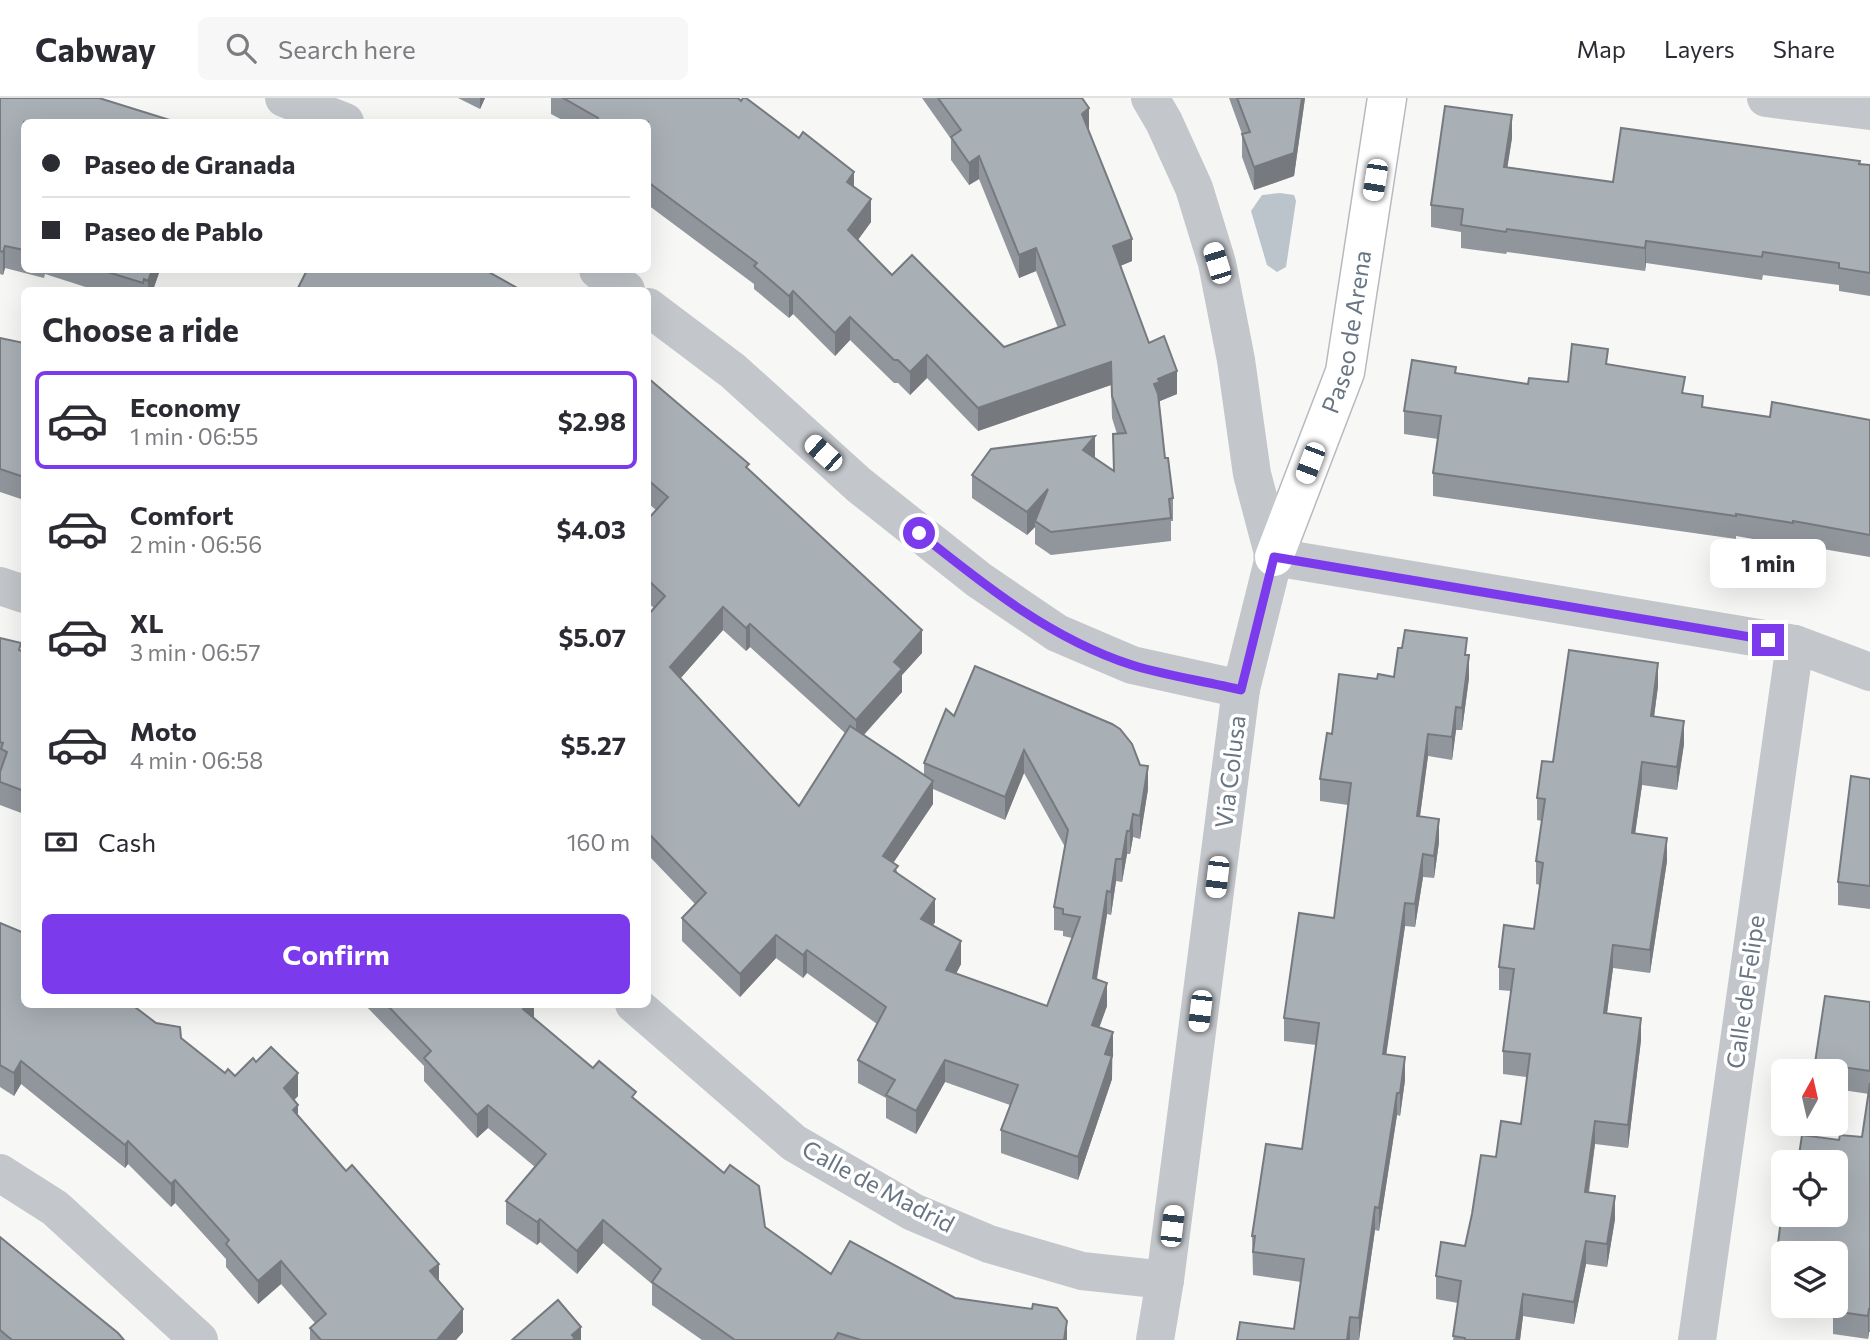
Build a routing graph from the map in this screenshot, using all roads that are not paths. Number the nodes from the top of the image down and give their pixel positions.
1 (284, 98) edge
2 (1150, 98) edge
3 (1387, 98) edge
4 (1766, 98) edge
5 (1870, 111) edge
6 (337, 119) edge
7 (601, 273) edge
8 (622, 287) edge
9 (651, 309) edge
10 (1274, 557) junction
11 (0, 586) edge
12 (21, 593) edge
13 (1795, 644) junction
14 (1870, 672) edge
15 (1241, 690) junction
16 (639, 1008) edge
17 (0, 1173) edge
18 (1166, 1280) junction
19 (199, 1340) edge
20 (1155, 1340) edge
21 (1697, 1340) edge

1 - 6 street
2 - 10 street, Via Colusa
3 - 10 street, Paseo de Arena
4 - 5 street
7 - 8 street
9 - 15 street
10 - 13 street
10 - 15 street, Via Colusa
11 - 12 street
13 - 14 street
13 - 21 street, Calle de Felipe
15 - 18 street, Via Colusa
16 - 18 street, Calle de Madrid
17 - 19 street
18 - 20 street, Via Colusa

